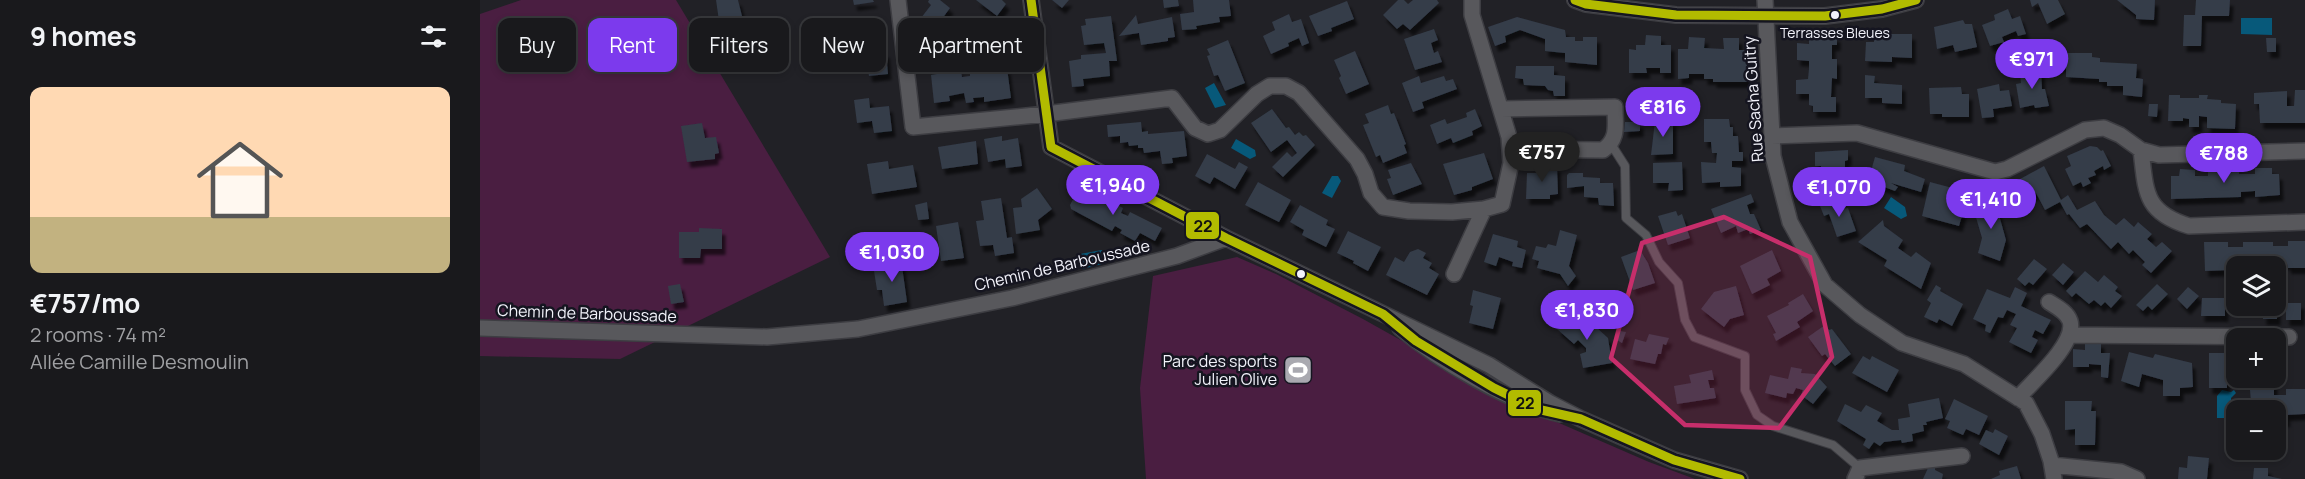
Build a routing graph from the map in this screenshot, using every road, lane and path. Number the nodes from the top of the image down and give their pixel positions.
1 (898, 0) edge
2 (1031, 0) edge
3 (1472, 0) edge
4 (1575, 0) edge
5 (1916, 0) edge
6 (1765, 7) edge
7 (1501, 110) junction
8 (1046, 114) junction
9 (1772, 135) junction
10 (1611, 144) junction
11 (1510, 149) junction
12 (2141, 150) junction
13 (2305, 151) edge
14 (1484, 209) junction
15 (2305, 222) edge
16 (1226, 237) junction
17 (1454, 274) dead end
18 (2049, 302) dead end
19 (1383, 314) junction
20 (480, 328) edge
21 (2069, 334) junction
22 (2289, 337) dead end
23 (1515, 381) junction
24 (1501, 391) junction
25 (2018, 398) junction
26 (1581, 419) junction
27 (1962, 456) dead end
28 (2053, 472) edge
29 (1858, 474) edge
30 (1740, 479) edge
31 (2137, 479) edge

1 - 8 street
2 - 8 street
3 - 7 street
4 - 6 street
5 - 6 street
6 - 9 street, Rue Sacha Guitry
7 - 10 street
7 - 11 street
8 - 14 street
8 - 16 street
9 - 12 street
9 - 25 street, Rue Sacha Guitry
10 - 11 street
10 - 29 lane
11 - 14 street
12 - 13 street
12 - 15 street
14 - 17 street
16 - 19 street
16 - 20 street, Chemin de Barboussade
18 - 21 street
19 - 23 street
19 - 24 street
21 - 22 street
21 - 25 street
23 - 24 street
23 - 26 street
24 - 26 street
25 - 28 street, Rue Sacha Guitry
26 - 30 street
27 - 29 street
28 - 31 street

